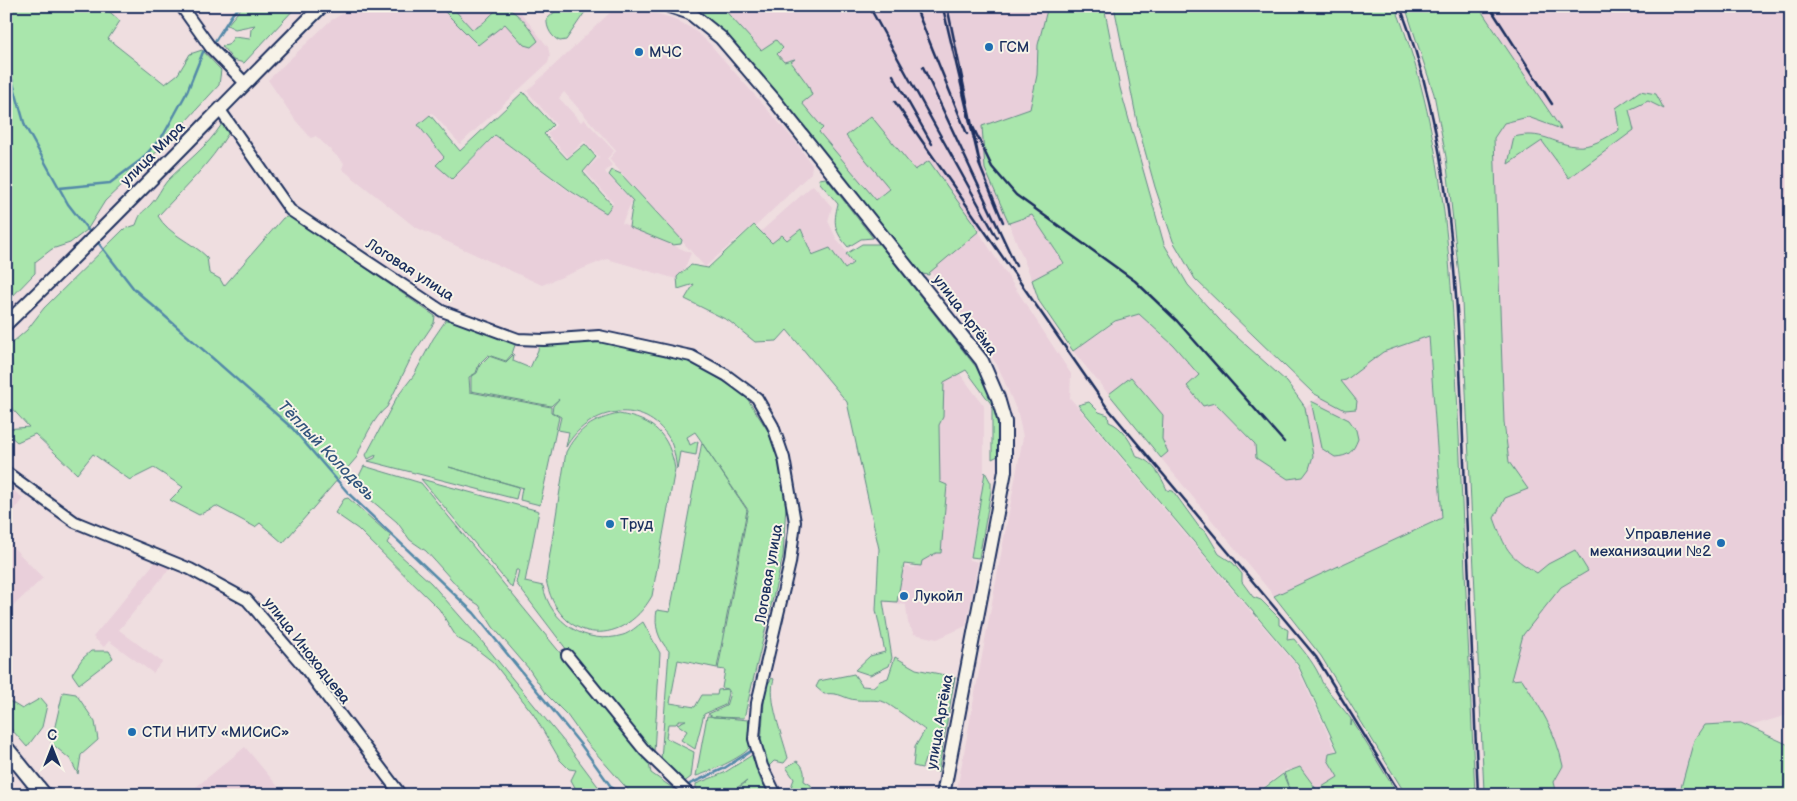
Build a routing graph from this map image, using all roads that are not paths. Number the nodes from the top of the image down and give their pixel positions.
1 (181, 6) edge
2 (322, 6) edge
3 (669, 6) edge
4 (245, 83) junction
5 (220, 110) junction
6 (6, 324) edge
7 (6, 472) edge
8 (567, 655) dead end
9 (6, 748) edge
10 (686, 791) edge
11 (44, 795) edge
12 (401, 795) edge
13 (776, 795) edge
14 (943, 795) edge

1 - 4 street
2 - 4 street, улица Мира
3 - 14 street, улица Артёма
4 - 5 street, улица Мира
5 - 6 street, улица Мира
5 - 13 street, Логовая улица
7 - 12 street, улица Иноходцева
8 - 10 street
9 - 11 main road

